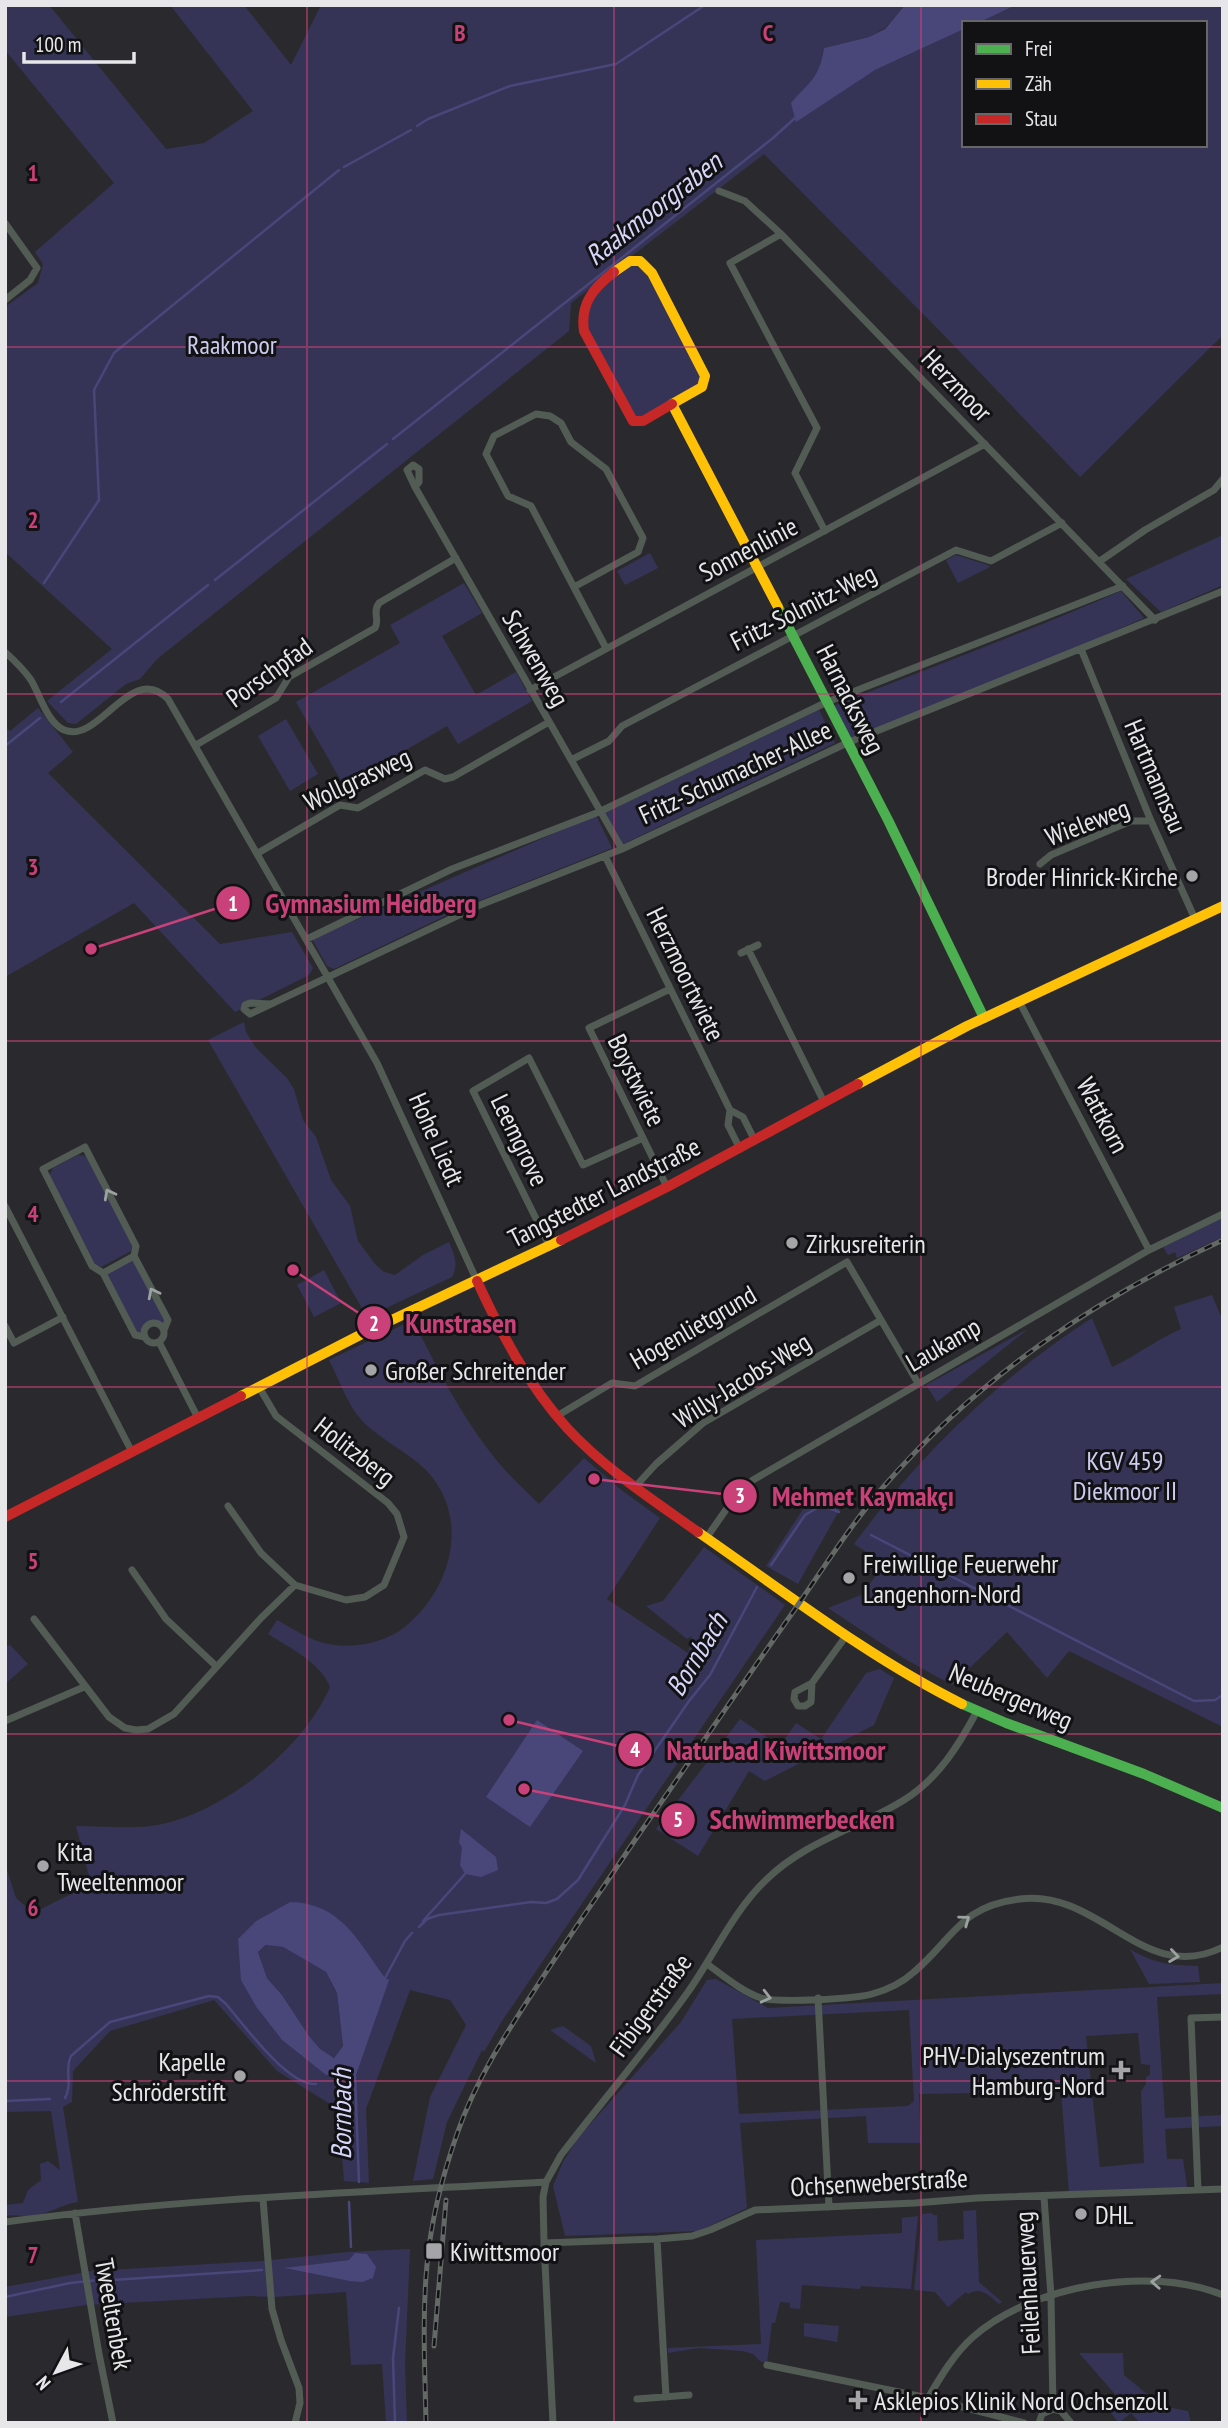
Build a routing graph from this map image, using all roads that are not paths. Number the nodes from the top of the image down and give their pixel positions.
1 (719, 191) dead end
2 (5, 223) edge
3 (781, 234) junction
4 (5, 300) edge
5 (672, 404) junction
6 (985, 444) junction
7 (1223, 479) edge
8 (415, 487) dead end
9 (1062, 523) junction
10 (825, 531) junction
11 (456, 558) junction
12 (1100, 561) junction
13 (758, 568) junction
14 (1123, 586) junction
15 (574, 587) junction
16 (1223, 592) edge
17 (1155, 620) junction
18 (794, 637) junction
19 (606, 649) junction
20 (1081, 649) junction
21 (5, 652) edge
22 (530, 690) junction
23 (827, 702) junction
24 (549, 722) junction
25 (846, 743) junction
26 (196, 746) junction
27 (571, 760) junction
28 (599, 811) junction
29 (1151, 821) junction
30 (622, 849) junction
31 (258, 853) junction
32 (605, 856) junction
33 (1040, 864) dead end
34 (1223, 906) edge
35 (1195, 919) junction
36 (307, 939) junction
37 (758, 945) dead end
38 (328, 977) junction
39 (670, 989) junction
40 (1019, 1001) junction
41 (270, 1004) dead end
42 (984, 1018) junction
43 (824, 1102) junction
44 (730, 1110) junction
45 (643, 1138) junction
46 (755, 1141) junction
47 (740, 1149) junction
48 (667, 1187) junction
49 (5, 1206) edge
50 (1223, 1214) edge
51 (8, 1220) edge
52 (549, 1245) junction
53 (1149, 1250) junction
54 (134, 1256) junction
55 (103, 1273) junction
56 (477, 1281) junction
57 (63, 1317) junction
58 (881, 1320) junction
59 (5, 1326) edge
60 (164, 1329) junction
61 (145, 1337) junction
62 (159, 1342) junction
63 (918, 1383) junction
64 (259, 1387) junction
65 (557, 1416) junction
66 (198, 1418) junction
67 (132, 1452) junction
68 (634, 1488) junction
69 (228, 1506) dead end
70 (5, 1517) edge
71 (707, 1537) junction
72 (132, 1570) dead end
73 (295, 1585) junction
74 (795, 1600) joint
75 (34, 1619) dead end
76 (846, 1636) junction
77 (216, 1667) junction
78 (812, 1683) dead end
79 (84, 1687) junction
80 (977, 1711) junction
81 (5, 1721) edge
82 (1223, 1808) edge
83 (1223, 1947) edge
84 (707, 1964) junction
85 (818, 1998) junction
86 (1223, 2017) edge
87 (546, 2182) junction
88 (1223, 2189) edge
89 (1198, 2190) junction
90 (1044, 2197) junction
91 (263, 2199) junction
92 (829, 2207) junction
93 (75, 2213) junction
94 (5, 2222) edge
95 (657, 2239) junction
96 (544, 2243) junction
97 (1223, 2295) edge
98 (1051, 2296) junction
99 (767, 2365) dead end
100 (689, 2395) dead end
101 (666, 2397) junction
102 (928, 2398) junction
103 (637, 2399) dead end
104 (1053, 2409) junction
105 (113, 2423) edge
106 (295, 2423) edge
107 (553, 2423) edge
108 (1024, 2423) edge
109 (1039, 2423) edge
110 (1070, 2423) edge

1 - 3 street, Herzmoor
2 - 4 street
3 - 6 street, Herzmoor
3 - 10 street
5 - 5 street
5 - 13 street, Harnacksweg
6 - 9 street, Herzmoor
6 - 10 street, Sonnenlinie
7 - 12 street
8 - 11 street, Schwenweg
9 - 12 street, Herzmoor
9 - 18 street, Fritz-Solmitz-Weg
10 - 13 street, Sonnenlinie
11 - 22 street, Schwenweg
11 - 26 street, Porschpfad
12 - 14 street, Herzmoor
13 - 18 street, Harnacksweg
13 - 19 street, Sonnenlinie
14 - 17 street, Herzmoor
14 - 23 street, Fritz-Schumacher-Allee
15 - 15 street
15 - 19 street
16 - 17 street, Fritz-Schumacher-Allee
17 - 20 street, Fritz-Schumacher-Allee
18 - 23 street, Harnacksweg
18 - 27 street, Fritz-Solmitz-Weg
19 - 22 street, Sonnenlinie
20 - 25 street, Fritz-Schumacher-Allee
20 - 29 street, Hartmannsau
21 - 26 street, Hohe Liedt
22 - 24 street, Schwenweg
23 - 25 street, Harnacksweg
23 - 28 street, Fritz-Schumacher-Allee
24 - 27 street, Schwenweg
24 - 31 street, Wollgrasweg
25 - 30 street, Fritz-Schumacher-Allee
25 - 42 street, Harnacksweg
26 - 31 street, Hohe Liedt
27 - 28 street, Schwenweg
28 - 30 street, Schwenweg
28 - 36 street, Fritz-Schumacher-Allee
29 - 33 street, Wieleweg
29 - 35 street, Hartmannsau
30 - 32 street, Fritz-Schumacher-Allee
31 - 36 street, Hohe Liedt
32 - 38 street, Fritz-Schumacher-Allee
32 - 39 street, Herzmoortwiete
34 - 35 street, Tangstedter Landstraße
35 - 40 street, Tangstedter Landstraße
36 - 38 street, Hohe Liedt
37 - 43 street
38 - 41 street, Fritz-Schumacher-Allee
38 - 56 street, Hohe Liedt
39 - 44 street, Herzmoortwiete
39 - 45 street, Boystwiete
40 - 42 street, Tangstedter Landstraße
40 - 53 street, Wattkorn
42 - 43 street, Tangstedter Landstraße
43 - 46 street, Tangstedter Landstraße
44 - 46 street, Herzmoortwiete
44 - 47 street, Herzmoortwiete
45 - 48 street, Boystwiete
45 - 52 street, Leemgrove
46 - 47 street, Tangstedter Landstraße
47 - 48 street, Tangstedter Landstraße
48 - 52 street, Tangstedter Landstraße
49 - 51 street
50 - 53 street, Laukamp
51 - 57 street
52 - 56 street, Tangstedter Landstraße
53 - 63 street, Laukamp
54 - 55 street
54 -> 55 street
60 -> 54 street
55 - 61 street
56 - 64 street, Tangstedter Landstraße
56 - 65 street, Hohe Liedt
57 - 59 street
57 - 67 street
58 - 63 street
58 - 65 street, Hogenlietgrund
58 - 68 street, Willy-Jacobs-Weg
60 - 61 street
60 - 62 street
61 - 62 street
62 - 66 street
63 - 71 street, Laukamp
64 - 66 street, Tangstedter Landstraße
64 - 73 street, Holitzberg
65 - 68 street, Hohe Liedt
66 - 67 street, Tangstedter Landstraße
67 - 70 street, Tangstedter Landstraße
68 - 71 street, Hohe Liedt
69 - 73 street, Holitzberg
71 - 74 street, Hohe Liedt
72 - 77 street
73 - 77 street
74 - 76 street, Neubergerweg
75 - 79 street
76 - 78 street
76 - 80 street, Neubergerweg
77 - 79 street
79 - 81 street
80 - 82 street, Neubergerweg
80 - 84 street, Fibigerstraße
85 -> 83 street
84 -> 85 street
84 - 87 street, Fibigerstraße
85 - 92 street
86 - 89 street
87 - 91 street
87 - 96 street, Fibigerstraße
88 - 89 street, Ochsenweberstraße
89 - 90 street, Ochsenweberstraße
90 - 92 street, Ochsenweberstraße
90 - 98 street, Feilenhauerweg
91 - 93 street
91 - 106 street
92 - 95 street, Ochsenweberstraße
93 - 94 street
93 - 105 street, Tweeltenbek
95 - 96 street, Ochsenweberstraße
95 - 101 street
96 - 107 street, Fibigerstraße
97 -> 98 street
98 - 102 street
98 - 104 street, Feilenhauerweg
99 - 102 street
100 - 101 street
101 - 103 street
102 - 108 street
104 - 109 street
104 - 110 street

